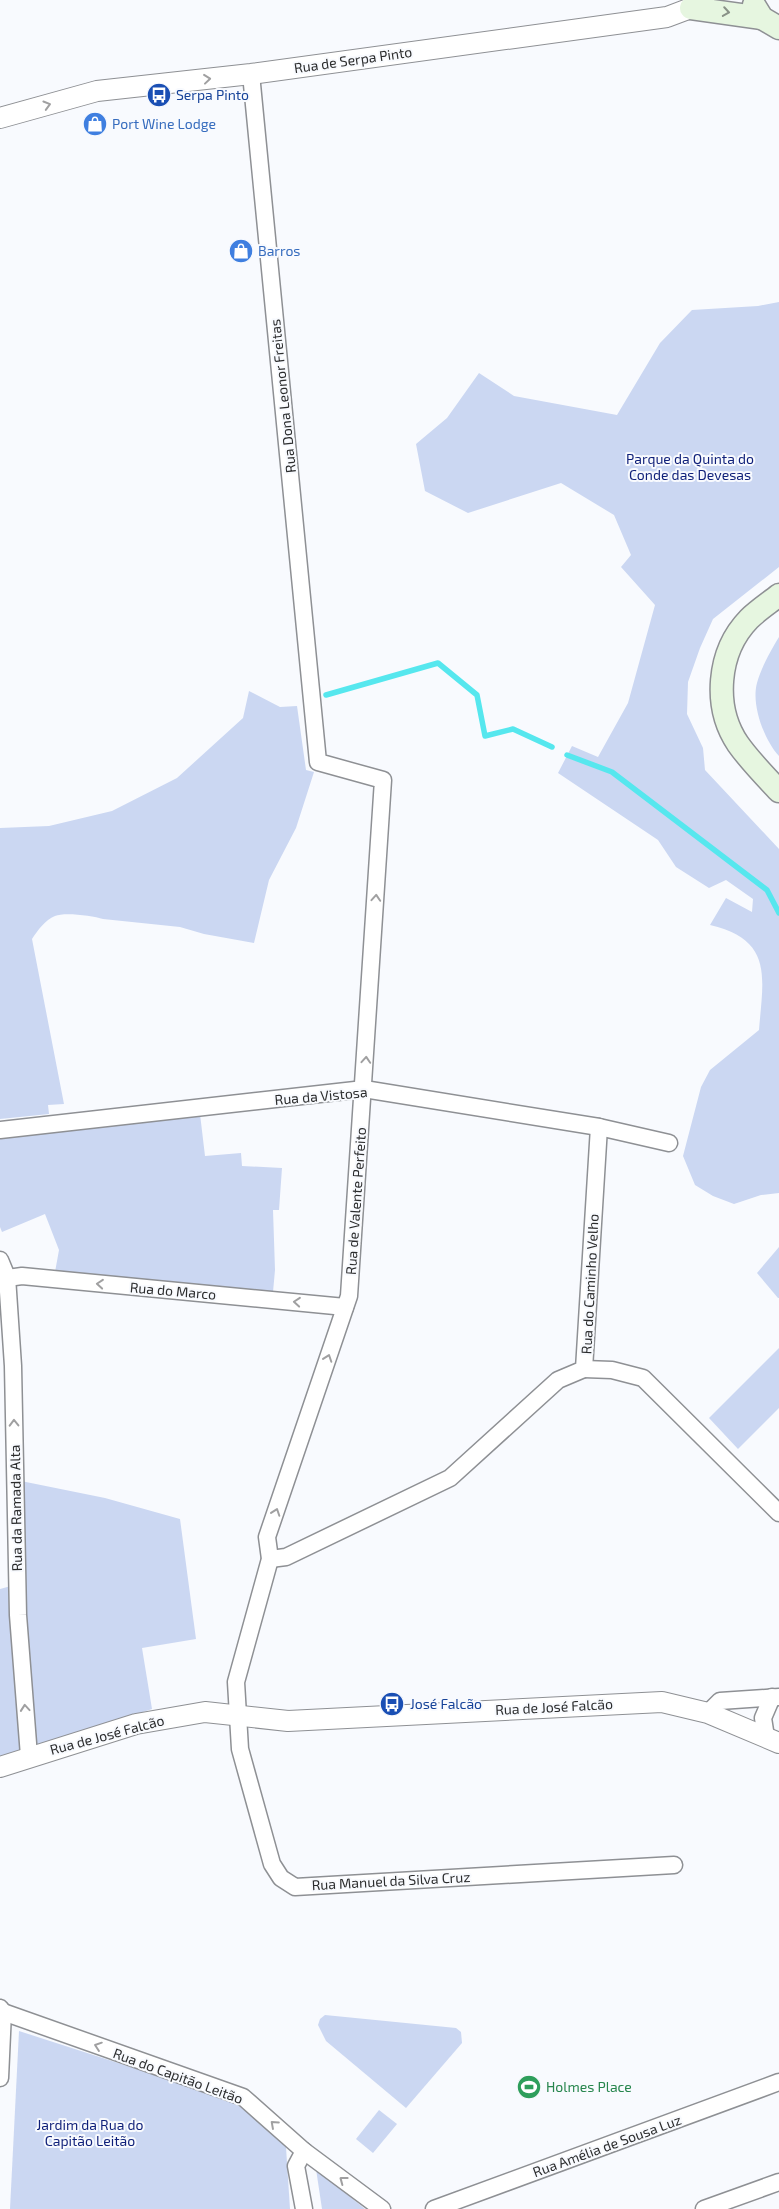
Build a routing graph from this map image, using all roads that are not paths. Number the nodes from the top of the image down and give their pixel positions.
1 (697, 4) edge
2 (764, 16) edge
3 (251, 74) junction
4 (0, 118) edge
5 (779, 595) edge
6 (313, 718) joint
7 (779, 791) edge
8 (364, 1089) junction
9 (599, 1127) junction
10 (0, 1130) edge
11 (669, 1143) dead end
12 (0, 1260) edge
13 (4, 1278) edge
14 (345, 1307) junction
15 (584, 1369) junction
16 (779, 1513) edge
17 (270, 1559) junction
18 (775, 1697) edge
19 (708, 1713) junction
20 (238, 1714) junction
21 (773, 1740) edge
22 (29, 1756) junction
23 (0, 1767) edge
24 (674, 1865) dead end
25 (2, 2013) edge
26 (0, 2078) edge
27 (779, 2082) edge
28 (304, 2151) junction
29 (779, 2182) edge
30 (304, 2209) edge
31 (382, 2209) edge
32 (434, 2209) edge
33 (704, 2209) edge

1 -> 2 main road
1 - 3 street, Rua de Serpa Pinto
4 -> 3 street, Rua de Serpa Pinto
3 - 6 street, Rua Dona Leonor Freitas
5 - 7 main road
8 -> 6 street, Rua de Valente Perfeito
8 - 9 street, Rua da Vistosa
8 - 10 street, Rua da Vistosa
8 - 14 street, Rua de Valente Perfeito
9 - 11 street, Rua da Vistosa
9 - 15 street, Rua do Caminho Velho
12 - 13 street, Rua da Ramada Alta
14 -> 13 street, Rua do Marco
22 -> 13 street, Rua da Ramada Alta
17 -> 14 street, Rua de Valente Perfeito
15 - 16 street
15 - 17 street, Rua do Caminho Velho
17 - 20 street, Rua de Valente Perfeito
18 - 19 street
18 - 21 street
19 - 20 street, Rua de José Falcão
19 - 21 street, Rua de José Falcão
20 - 22 street, Rua de José Falcão
20 - 24 street, Rua Manuel da Silva Cruz
22 - 23 street, Rua de José Falcão
25 - 26 street
28 -> 25 street, Rua do Capitão Leitão
27 - 32 street, Rua Amélia de Sousa Luz
28 - 30 street
31 -> 28 street, Rua do Capitão Leitão
29 - 33 street

